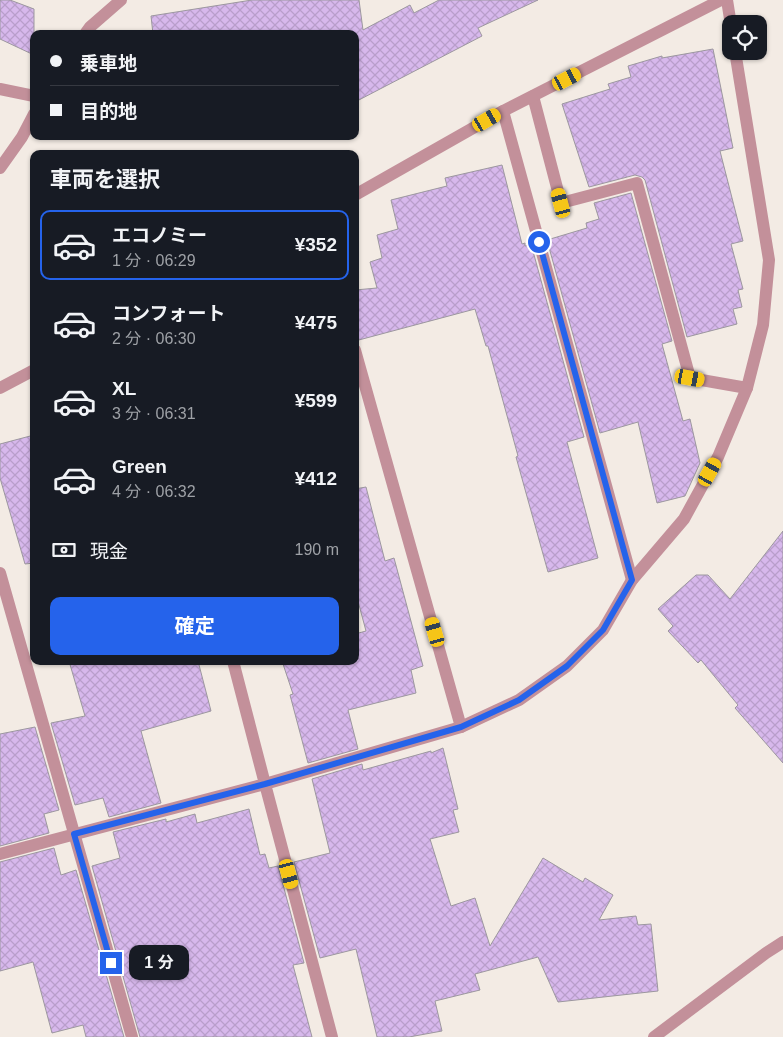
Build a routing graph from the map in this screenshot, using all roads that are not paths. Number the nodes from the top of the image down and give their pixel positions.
1 (121, 0) edge
2 (721, 0) edge
3 (727, 0) edge
4 (729, 15) edge
5 (88, 30) edge
6 (736, 60) edge
7 (0, 89) edge
8 (30, 95) edge
9 (533, 96) junction
10 (503, 111) junction
11 (30, 122) edge
12 (0, 168) edge
13 (359, 193) edge
14 (359, 364) edge
15 (30, 372) edge
16 (0, 388) edge
17 (746, 388) junction
18 (0, 573) edge
19 (632, 580) junction
20 (234, 665) edge
21 (461, 727) junction
22 (265, 784) junction
23 (74, 834) junction
24 (0, 854) edge
25 (783, 942) edge
26 (132, 1037) edge
27 (332, 1037) edge
28 (654, 1037) edge

1 - 5 street
2 - 9 street
3 - 4 street
6 - 17 street
7 - 8 street
9 - 10 street
9 - 17 street
10 - 13 street
10 - 19 street
11 - 12 street
14 - 21 street
15 - 16 street
17 - 19 street
18 - 23 street
19 - 21 street
20 - 22 street
21 - 22 street
22 - 23 street
22 - 27 street
23 - 24 street
23 - 26 street
25 - 28 street

